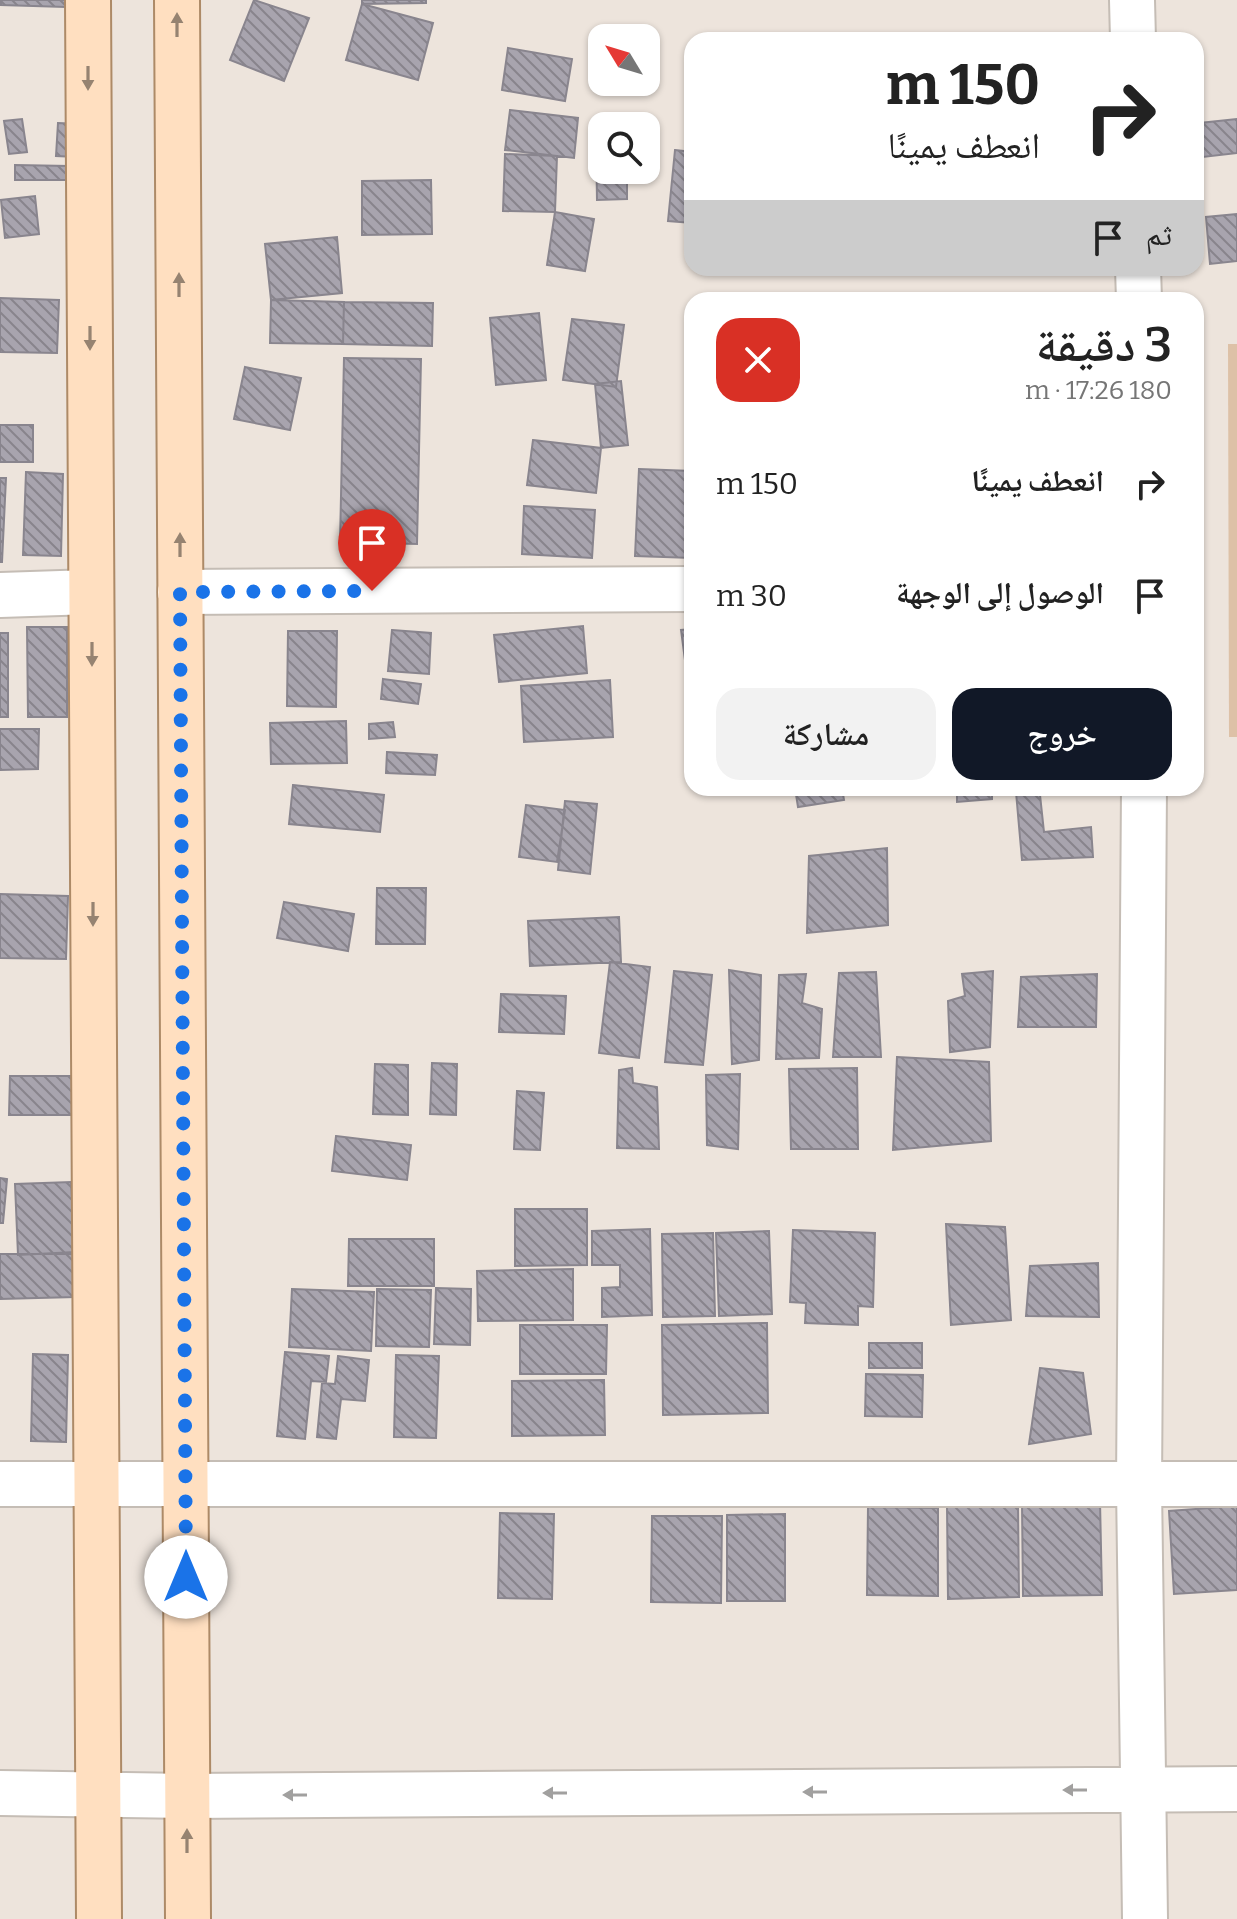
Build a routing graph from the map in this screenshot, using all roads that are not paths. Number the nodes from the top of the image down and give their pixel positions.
1 (88, 0) edge
2 (177, 0) edge
3 (1132, 0) edge
4 (1133, 32) edge
5 (684, 589) edge
6 (91, 592) junction
7 (180, 592) junction
8 (0, 595) edge
9 (1144, 796) edge
10 (97, 1482) junction
11 (186, 1483) junction
12 (0, 1484) edge
13 (1237, 1484) edge
14 (1139, 1486) junction
15 (1237, 1789) edge
16 (1141, 1790) junction
17 (99, 1792) junction
18 (0, 1793) edge
19 (187, 1796) junction
20 (99, 1919) edge
21 (188, 1919) edge
22 (1145, 1919) edge

1 -> 6 main road
7 -> 2 main road
3 - 4 street
5 - 7 street
6 - 8 street
6 -> 10 main road
7 - 11 main road
9 - 14 street
10 - 11 street
10 - 12 street
10 - 17 main road
11 - 14 street
11 - 19 main road
13 - 14 street
14 - 16 street
15 - 16 street
16 -> 19 street
16 - 22 street
17 - 18 street
17 - 19 street
17 - 20 main road
21 -> 19 main road

